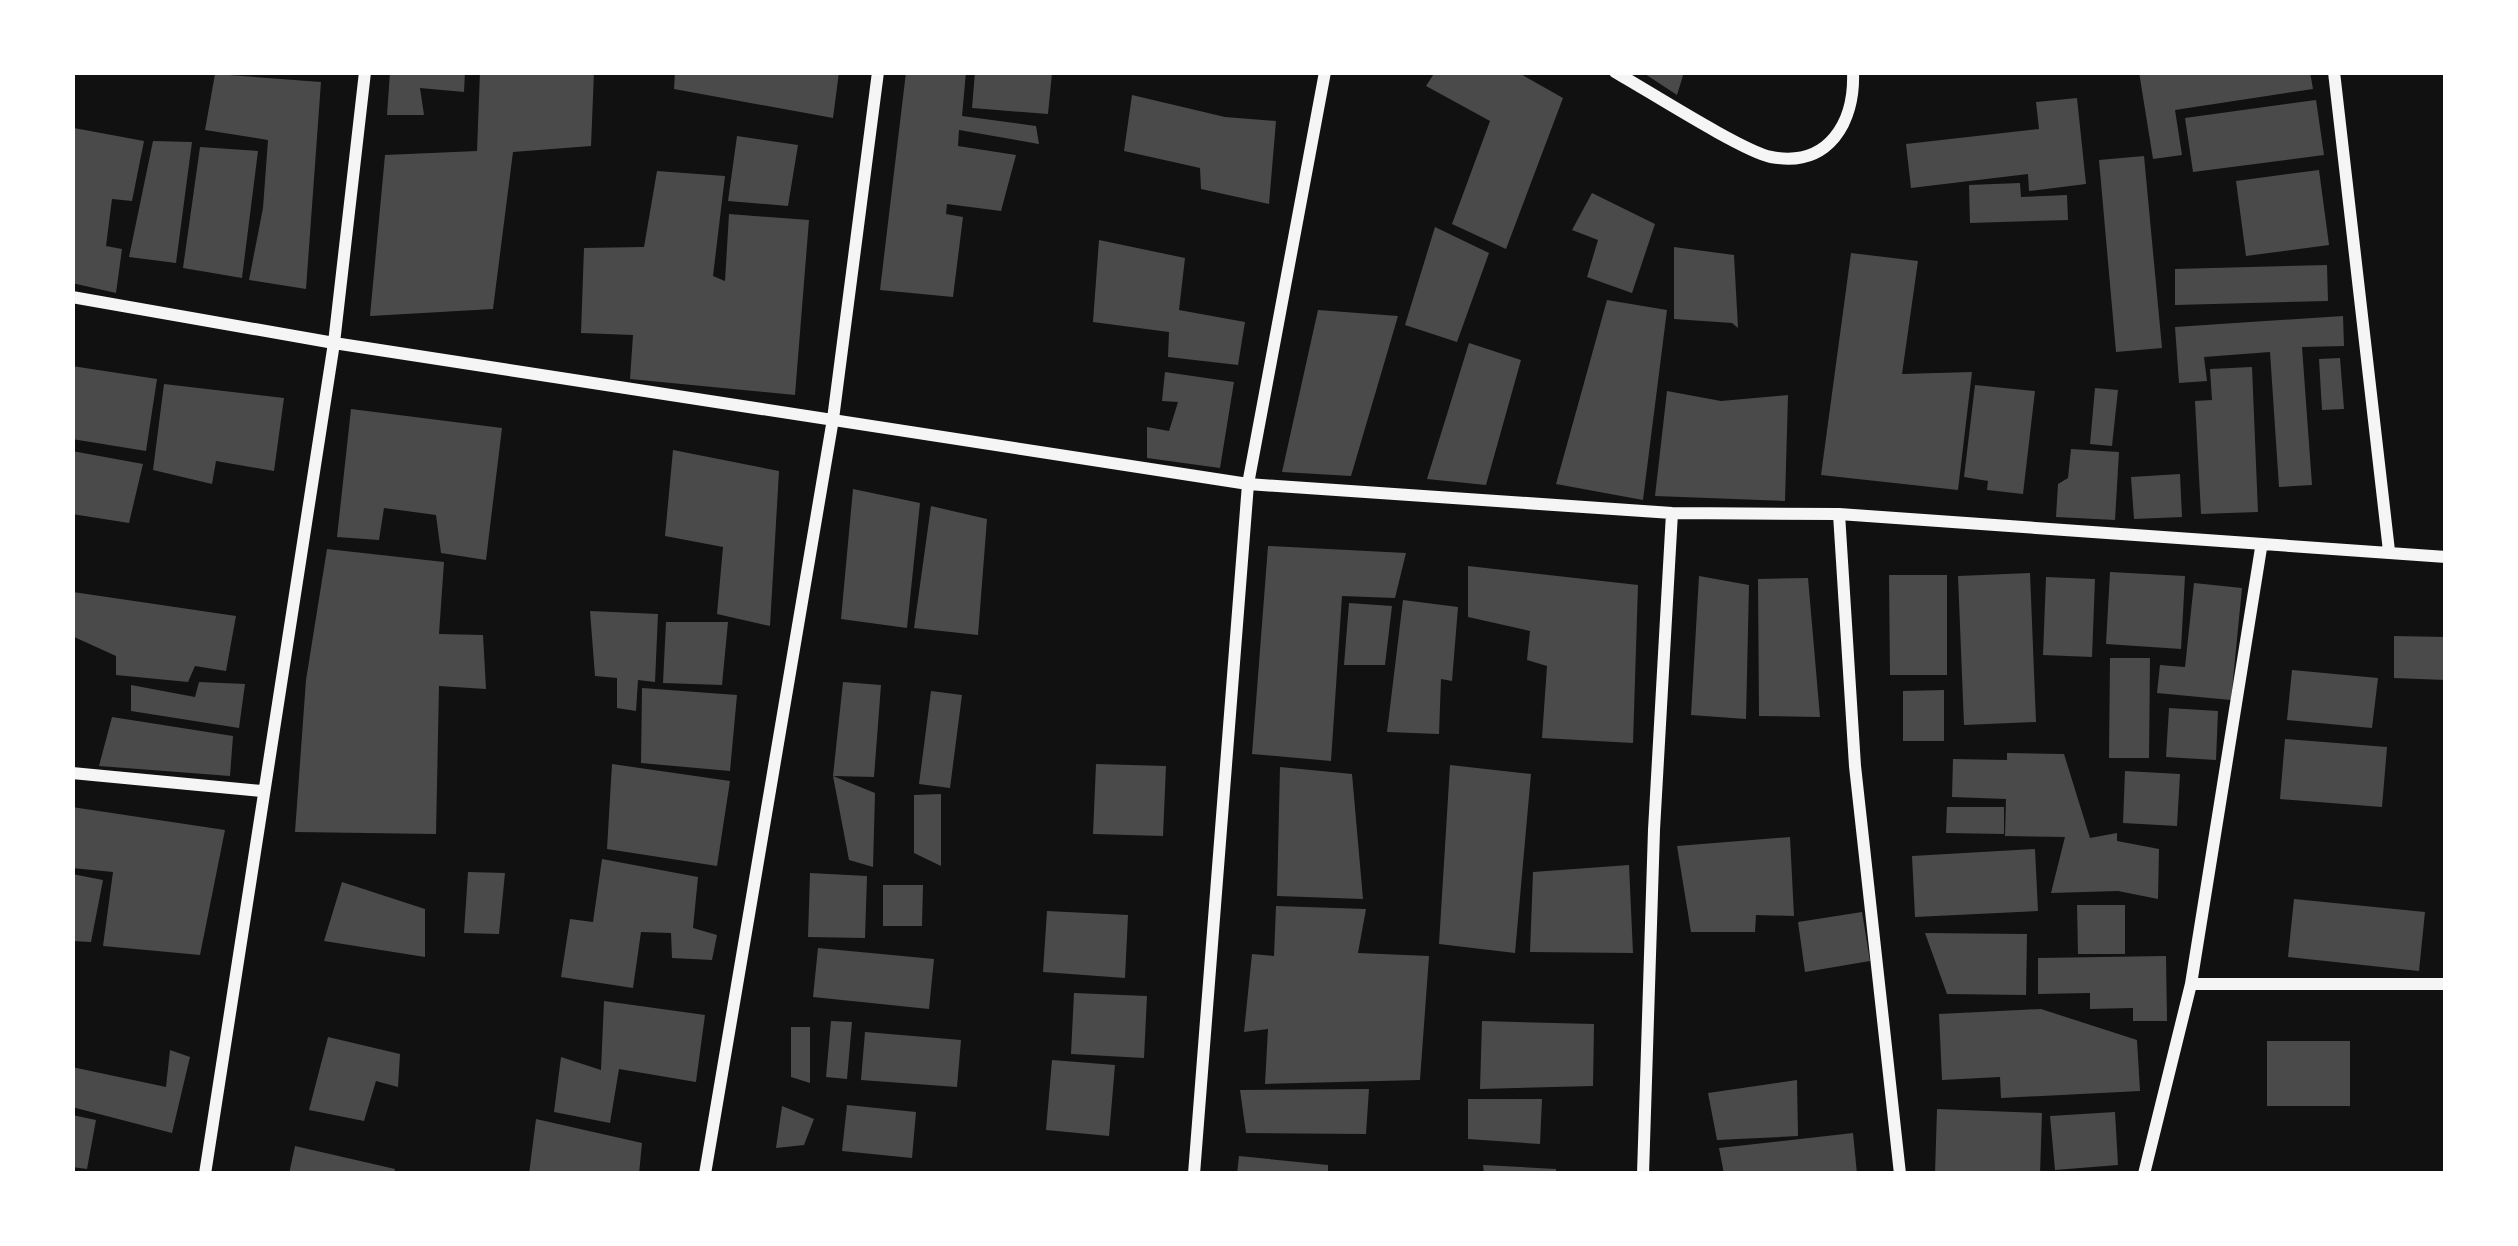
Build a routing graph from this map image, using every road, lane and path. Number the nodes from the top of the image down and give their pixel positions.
1 (365, 72) edge
2 (878, 72) edge
3 (1325, 72) edge
4 (1615, 72) edge
5 (1853, 72) edge
6 (2334, 72) edge
7 (72, 297) edge
8 (334, 343) junction
9 (832, 419) junction
10 (1248, 484) junction
11 (1672, 513) junction
12 (1839, 514) junction
13 (2261, 548) junction
14 (2389, 551) junction
15 (2446, 557) edge
16 (72, 772) edge
17 (262, 791) junction
18 (2192, 984) junction
19 (2446, 984) edge
20 (205, 1174) edge
21 (705, 1174) edge
22 (1194, 1174) edge
23 (1643, 1174) edge
24 (1900, 1174) edge
25 (2144, 1174) edge

1 - 8 street
2 - 9 street
3 - 10 street
4 - 5 street
6 - 14 street
7 - 8 street
8 - 9 street
8 - 17 street
9 - 10 street
9 - 21 street
10 - 11 street
10 - 22 street
11 - 12 street
11 - 23 street
12 - 13 street
12 - 24 street
13 - 14 street
13 - 18 street
14 - 15 street
16 - 17 street
17 - 20 street
18 - 19 street
18 - 25 street

